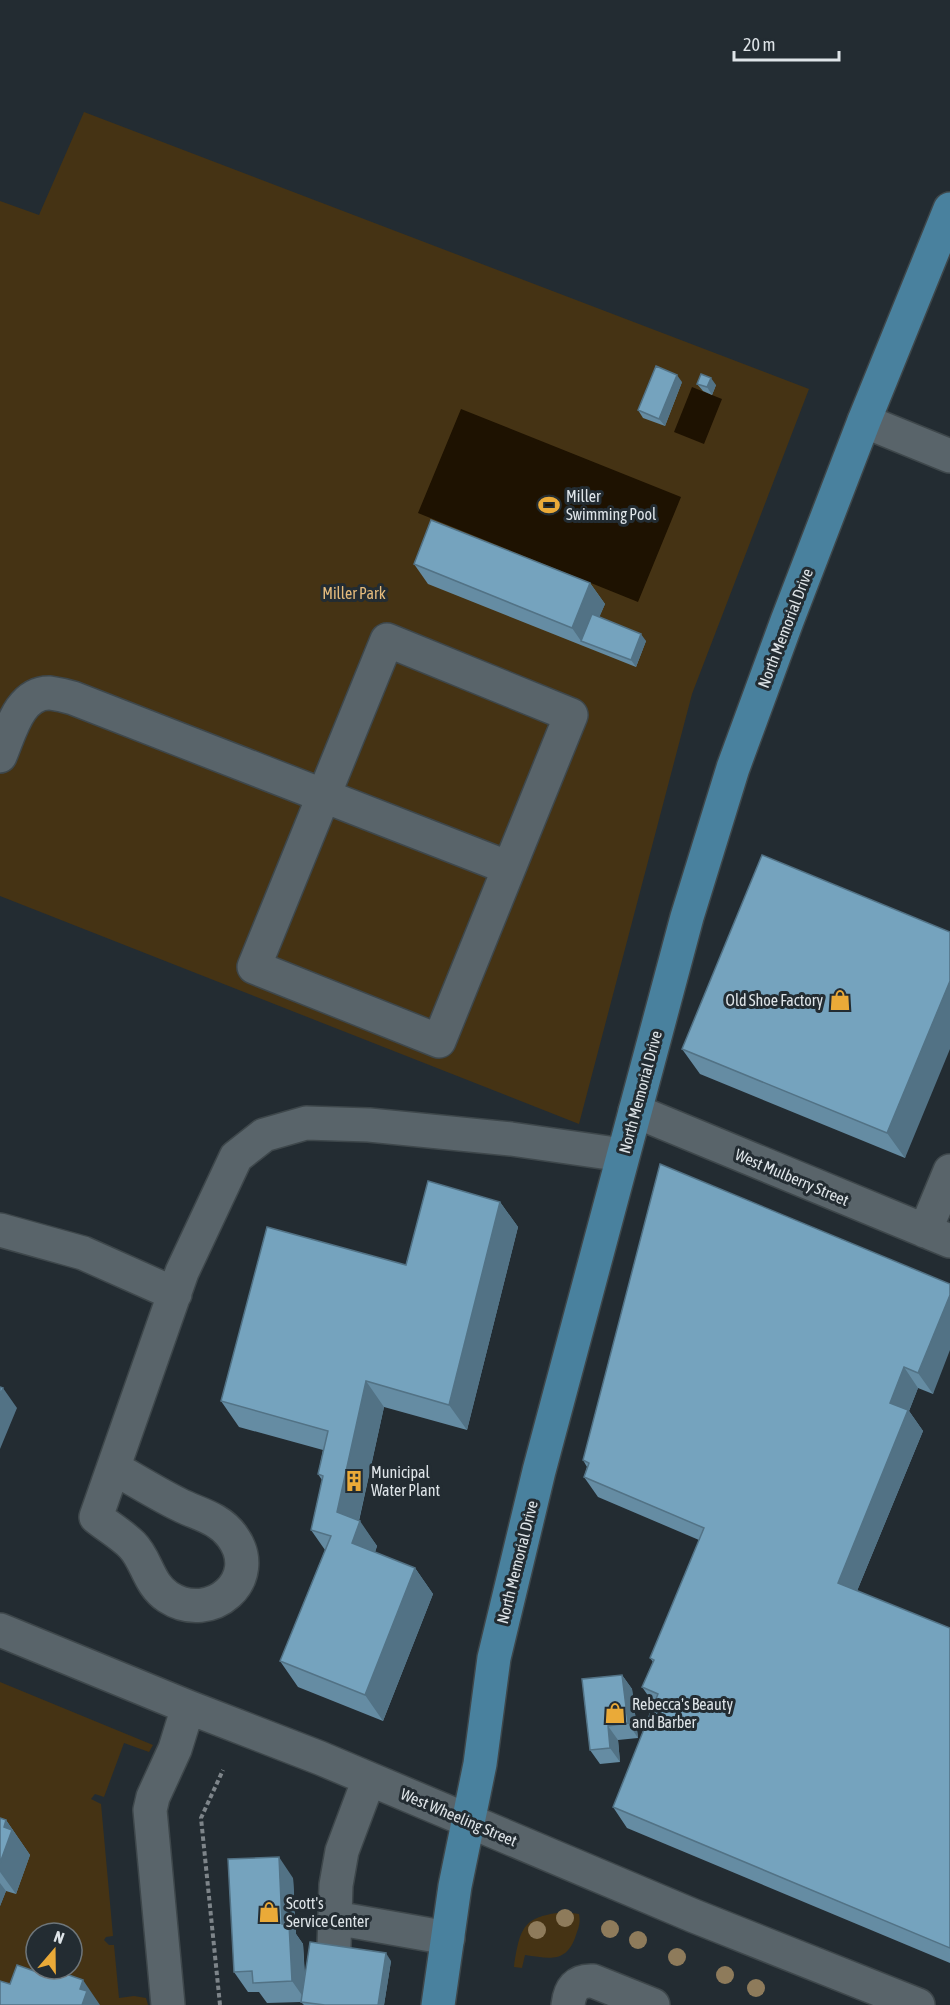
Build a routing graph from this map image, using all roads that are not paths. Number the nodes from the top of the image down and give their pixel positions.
1 (950, 209) edge
2 (864, 421) junction
3 (950, 456) edge
4 (0, 756) edge
5 (324, 794) junction
6 (509, 868) junction
7 (635, 1111) junction
8 (623, 1155) junction
9 (950, 1171) edge
10 (0, 1230) edge
11 (937, 1236) edge
12 (175, 1294) junction
13 (114, 1468) junction
14 (0, 1630) edge
15 (188, 1707) junction
16 (369, 1779) junction
17 (470, 1820) junction
18 (335, 1918) junction
19 (448, 1938) junction
20 (168, 2005) edge
21 (332, 2005) edge
22 (438, 2005) edge
23 (568, 2005) edge
24 (653, 2005) edge
25 (918, 2005) edge

1 - 2 main road, North Memorial Drive
2 - 3 street
2 - 7 main road, North Memorial Drive
4 - 5 street
5 - 6 street
5 - 6 street
5 - 6 street
7 - 8 main road, North Memorial Drive
7 - 11 street, West Mulberry Street
8 - 12 street
8 - 17 main road, North Memorial Drive
9 - 11 street
10 - 12 street
12 - 13 street
13 - 13 street
14 - 15 street, West Wheeling Street
15 - 16 street, West Wheeling Street
15 - 20 street
16 - 17 street, West Wheeling Street
16 - 18 street
17 - 19 main road, North Memorial Drive
17 - 25 street, West Wheeling Street
18 - 19 street
18 - 21 street
19 - 22 main road, North Memorial Drive
23 - 24 street

